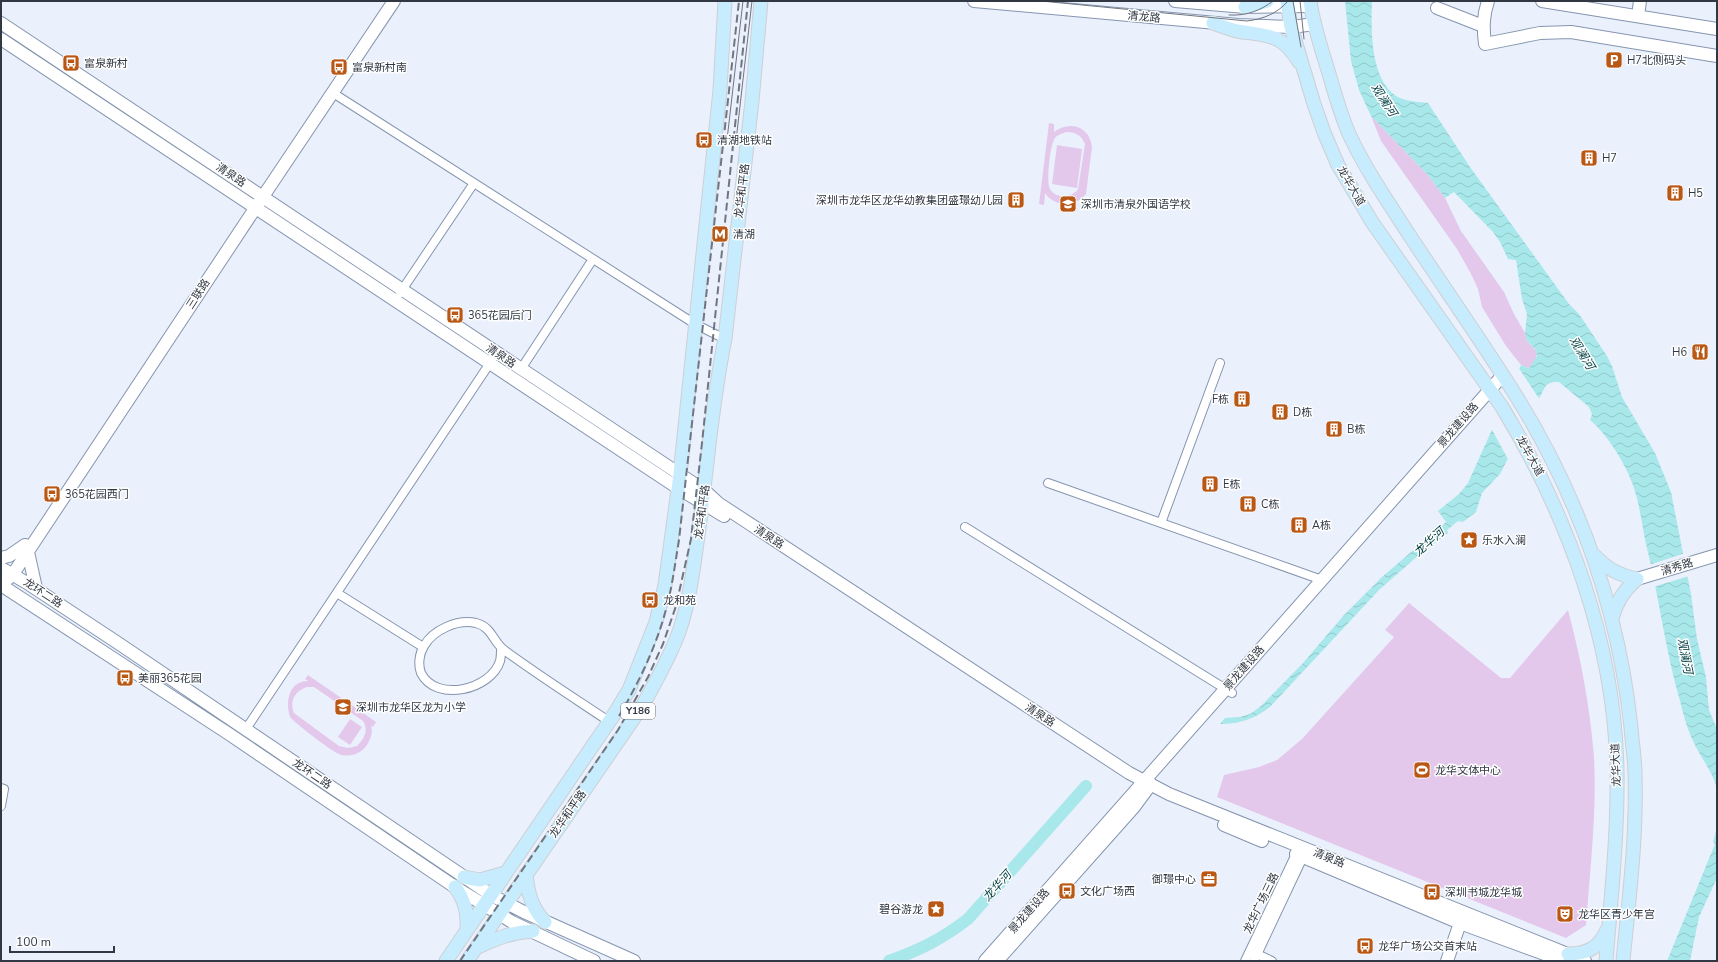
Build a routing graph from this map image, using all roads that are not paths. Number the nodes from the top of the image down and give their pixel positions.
1 (385, 1) edge
2 (394, 1) edge
3 (725, 1) edge
4 (760, 1) edge
5 (974, 1) edge
6 (1175, 1) edge
7 (1267, 1) edge
8 (1488, 1) edge
9 (1542, 1) edge
10 (1640, 1) edge
11 (1287, 4) edge
12 (1311, 4) edge
13 (1245, 7) junction
14 (1437, 8) dead end
15 (1638, 16) junction
16 (1213, 23) junction
17 (1, 24) edge
18 (1314, 24) junction
19 (1483, 26) junction
20 (1291, 27) junction
21 (1717, 29) edge
22 (1, 39) edge
23 (1717, 56) edge
24 (1305, 73) junction
25 (333, 93) junction
26 (474, 183) junction
27 (256, 200) junction
28 (593, 259) junction
29 (399, 295) junction
30 (694, 324) junction
31 (725, 339) junction
32 (493, 358) junction
33 (1220, 363) dead end
34 (521, 370) junction
35 (1507, 382) junction
36 (1495, 398) junction
37 (680, 475) junction
38 (1048, 483) dead end
39 (678, 488) junction
40 (704, 497) junction
41 (1161, 523) junction
42 (965, 527) dead end
43 (27, 548) junction
44 (1593, 553) junction
45 (1717, 555) edge
46 (1, 558) edge
47 (7, 571) edge
48 (1637, 579) junction
49 (1322, 580) junction
50 (1, 585) edge
51 (36, 588) junction
52 (337, 593) junction
53 (1612, 620) junction
54 (423, 647) junction
55 (501, 649) junction
56 (1229, 691) junction
57 (610, 722) junction
58 (246, 729) junction
59 (1145, 786) junction
60 (1, 788) edge
61 (1, 806) edge
62 (1299, 855) junction
63 (505, 873) junction
64 (526, 874) junction
65 (464, 878) junction
66 (455, 887) junction
67 (487, 900) junction
68 (502, 909) junction
69 (545, 922) junction
70 (1460, 923) junction
71 (1609, 926) junction
72 (467, 930) junction
73 (533, 932) junction
74 (1625, 942) junction
75 (476, 948) junction
76 (1252, 958) edge
77 (1566, 958) edge
78 (446, 961) edge
79 (467, 961) edge
80 (594, 961) edge
81 (634, 961) edge
82 (985, 961) edge
83 (997, 961) edge
84 (1272, 961) edge
85 (1447, 961) edge
86 (1585, 961) edge
87 (1606, 961) edge
88 (1623, 961) edge
89 (1631, 961) edge

1 - 27 main road, 三联路
2 - 25 main road, 三联路
3 - 30 main road, 龙华和平路 / Y186
4 - 31 main road, 龙华和平路 / Y186
5 - 16 main road, 清龙路
6 - 13 main road
7 - 13 main road
8 - 19 main road
9 - 15 main road
10 - 15 main road
11 - 12 main road
11 - 13 main road
11 - 20 main road, 龙华大道
12 - 18 main road, 龙华大道
14 - 19 main road
15 - 21 main road
16 - 20 main road, 清龙路
16 - 24 main road
17 - 27 main road, 清泉路
18 - 20 main road, 清龙路
18 - 35 main road, 龙华大道
19 - 23 main road
20 - 24 main road, 龙华大道
22 - 27 main road, 清泉路
24 - 36 main road, 龙华大道
25 - 26 street
25 - 27 main road, 三联路
26 - 28 street
26 - 29 street
27 - 29 main road, 清泉路
27 - 43 main road, 三联路
28 - 30 street
28 - 34 street
29 - 32 main road, 清泉路
30 - 31 street
30 - 37 main road, 龙华和平路 / Y186
31 - 40 main road, 龙华和平路 / Y186
32 - 34 main road, 清泉路
32 - 39 main road, 清泉路
32 - 52 street
33 - 41 street
34 - 37 main road, 清泉路
35 - 36 main road, 景龙建设路
35 - 44 main road, 龙华大道
36 - 49 main road, 景龙建设路
36 - 56 main road, 景龙建设路
36 - 71 main road, 龙华大道
37 - 39 main road, 龙华和平路 / Y186
37 - 40 main road, 清泉路
38 - 41 street
39 - 40 main road, 清泉路
39 - 57 main road, 龙华和平路 / Y186
40 - 59 main road, 清泉路
40 - 64 main road, 龙华和平路 / Y186
41 - 49 street
42 - 56 street
43 - 46 main road
43 - 47 main road, 三联路
43 - 51 main road
44 - 48 main road
44 - 53 main road, 龙华大道
45 - 48 main road, 清秀路
47 - 51 main road, 龙环二路
48 - 53 main road
49 - 56 main road, 景龙建设路
50 - 66 main road, 龙环二路
51 - 58 main road, 龙环二路
52 - 54 street
52 - 58 street
53 - 74 main road, 龙华大道
54 - 55 street
54 - 55 street
55 - 57 street
56 - 59 main road, 景龙建设路
57 - 63 main road, 龙华和平路 / Y186
58 - 65 main road, 龙环二路
59 - 62 main road, 清泉路
59 - 77 main road, 清泉路
59 - 82 main road, 景龙建设路
59 - 83 main road, 景龙建设路
60 - 61 street
62 - 70 main road, 清泉路
62 - 76 street, 龙华广场三路
63 - 65 main road
63 - 67 main road, 龙华和平路 / Y186
64 - 68 main road, 龙华和平路 / Y186
64 - 69 main road
65 - 67 main road, 龙环二路
66 - 67 main road, 龙环二路
66 - 72 main road
67 - 68 main road, 龙环二路
67 - 72 main road, 龙华和平路 / Y186
68 - 69 main road, 龙环二路
68 - 73 main road, 龙环二路
68 - 75 main road, 龙华和平路 / Y186
69 - 81 main road, 龙环二路
70 - 77 main road, 清泉路
70 - 85 main road
71 - 77 main road
71 - 87 main road, 龙华大道
72 - 78 main road, 龙华和平路 / Y186
73 - 75 main road
73 - 80 main road, 龙环二路
74 - 88 main road, 龙华大道
74 - 89 main road
75 - 79 main road, 龙华和平路 / Y186
76 - 84 street
77 - 86 main road, 清泉路

